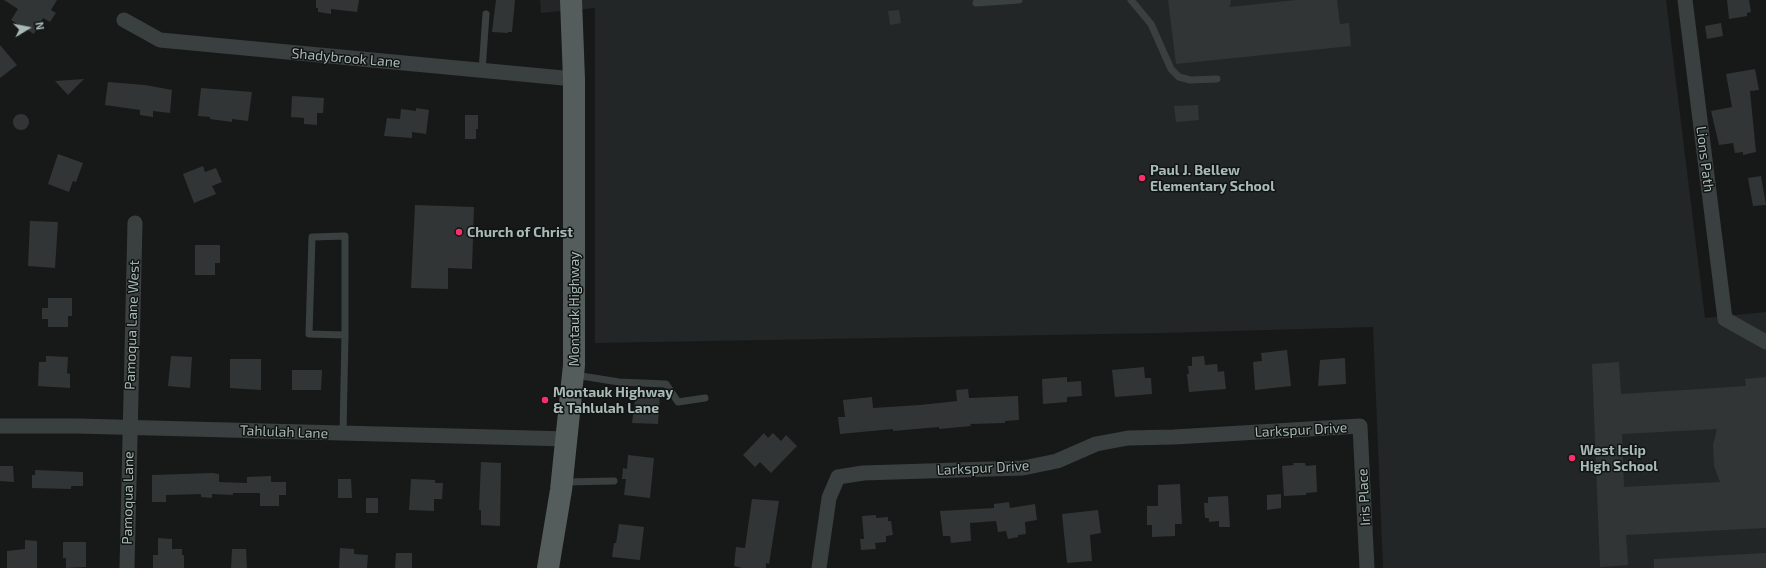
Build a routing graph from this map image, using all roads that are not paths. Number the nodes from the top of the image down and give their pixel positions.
1 (571, 0) edge
2 (1019, 0) edge
3 (1131, 0) edge
4 (1685, 0) edge
5 (976, 3) dead end
6 (486, 14) dead end
7 (124, 20) dead end
8 (482, 71) junction
9 (574, 79) junction
10 (1217, 79) dead end
11 (135, 223) dead end
12 (345, 335) junction
13 (1766, 342) edge
14 (573, 374) junction
15 (705, 398) dead end
16 (0, 426) edge
17 (1360, 426) joint
18 (129, 428) junction
19 (343, 433) junction
20 (568, 439) junction
21 (614, 481) dead end
22 (562, 482) junction
23 (126, 568) edge
24 (548, 568) edge
25 (819, 568) edge
26 (1367, 568) edge

1 - 9 main road, Montauk Highway
2 - 5 lane
3 - 10 lane
4 - 13 street, Lions Path
6 - 8 lane
7 - 8 street, Shadybrook Lane
8 - 9 street, Shadybrook Lane
9 - 14 main road, Montauk Highway
11 - 18 street, Pamoqua Lane West
12 - 12 lane
12 - 19 lane
14 - 15 lane
14 - 20 main road, Montauk Highway
16 - 18 street, Tahlulah Lane
17 - 25 street, Larkspur Drive
17 - 26 street, Iris Place
18 - 19 street, Tahlulah Lane
18 - 23 street, Pamoqua Lane
19 - 20 street, Tahlulah Lane
20 - 22 main road, Montauk Highway
21 - 22 lane
22 - 24 main road, Montauk Highway

